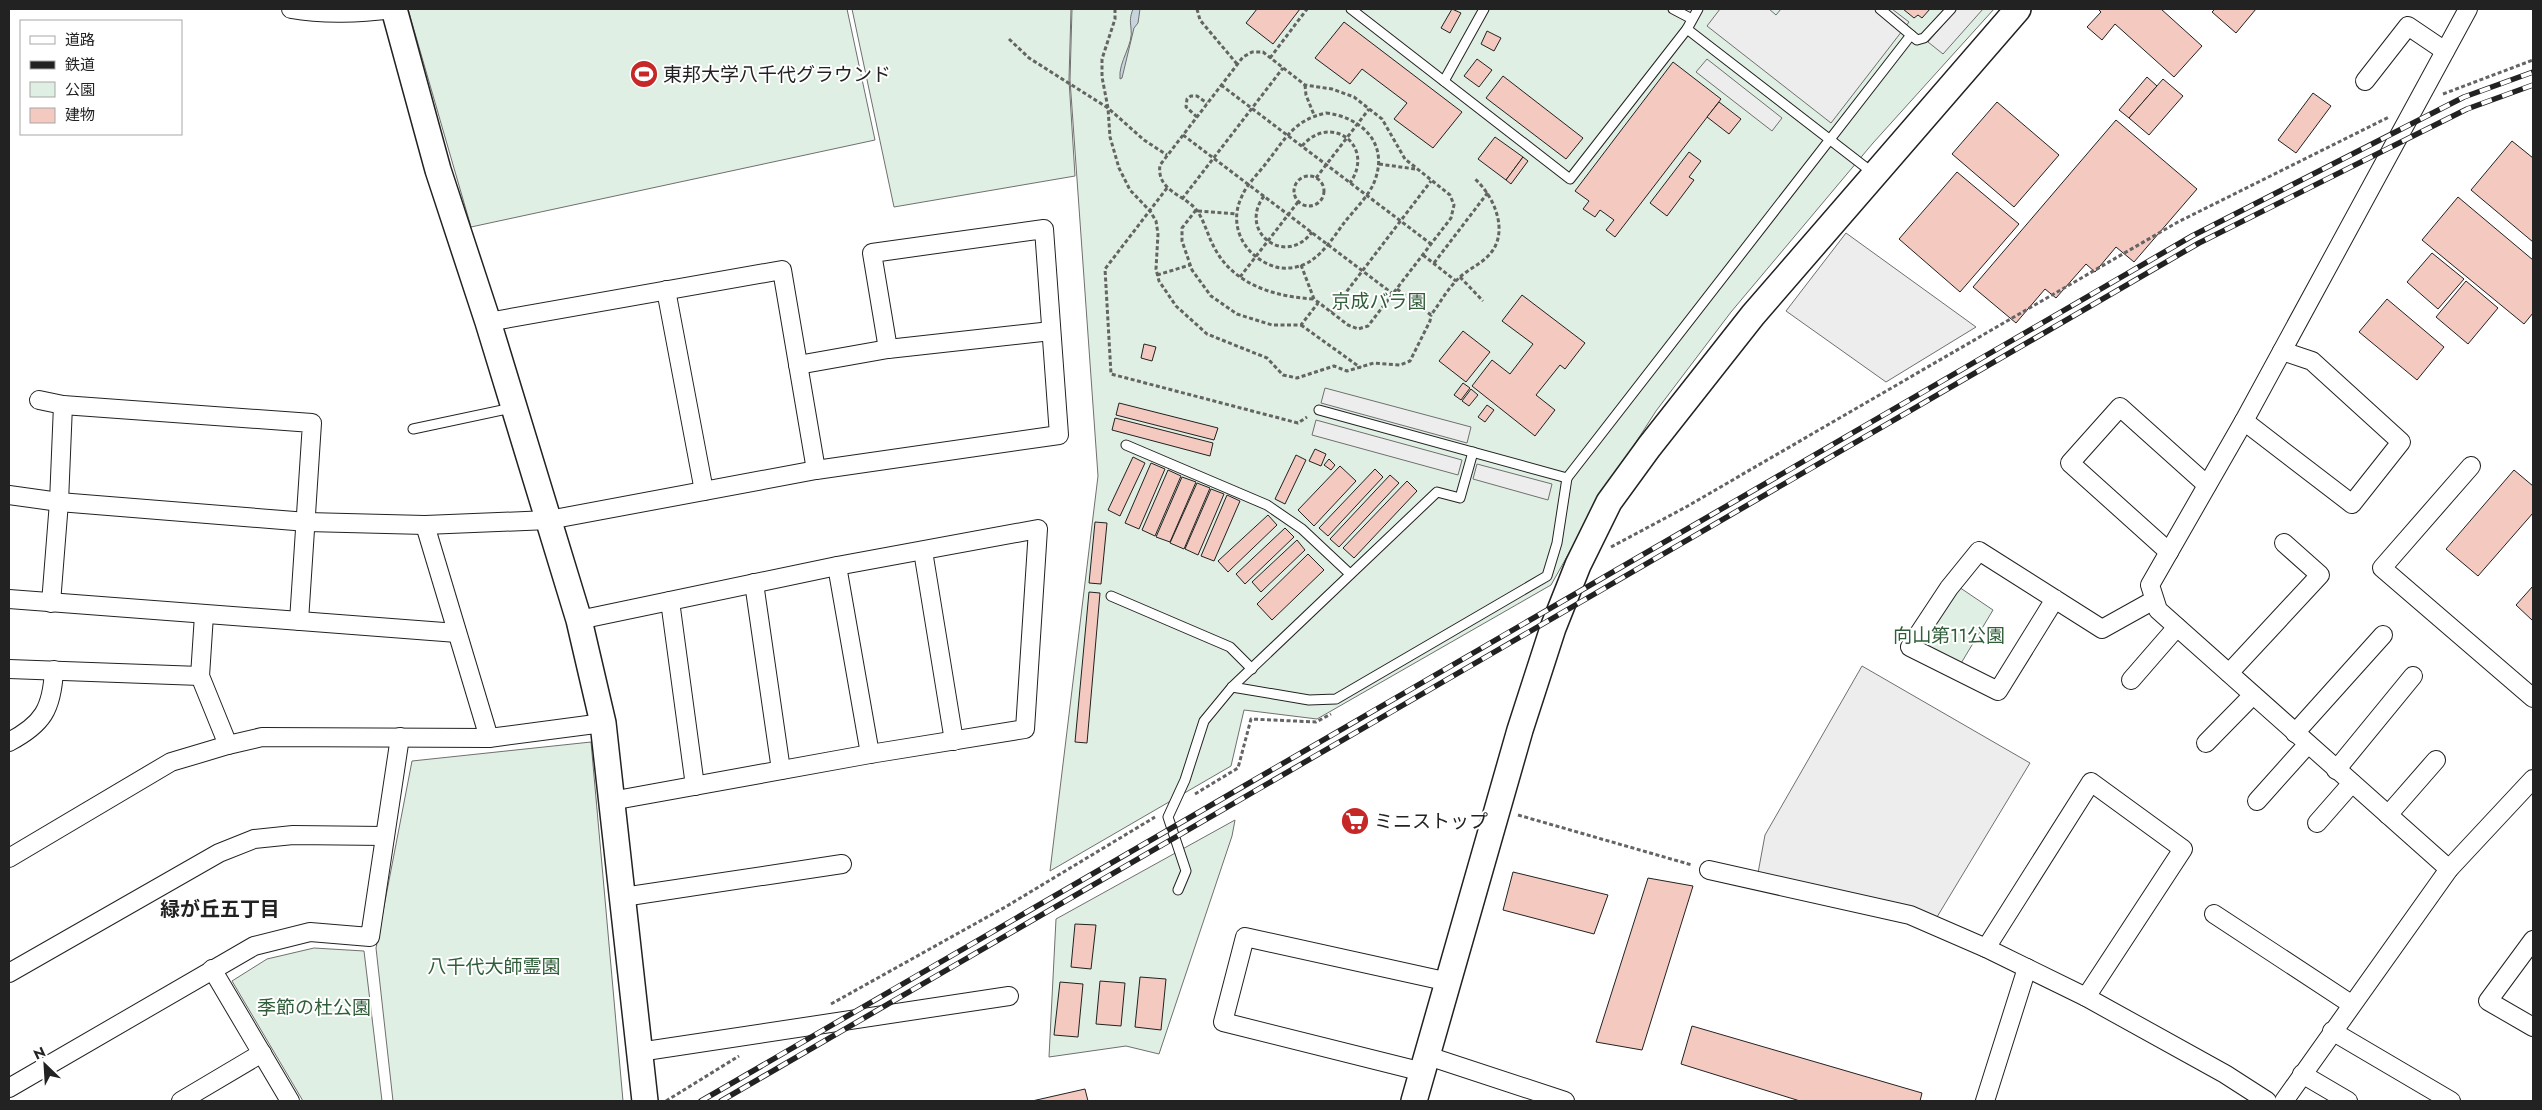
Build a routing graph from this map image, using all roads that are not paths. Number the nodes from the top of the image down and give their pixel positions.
1 (291, 9) edge
2 (394, 9) edge
3 (1351, 9) edge
4 (1484, 9) edge
5 (1673, 9) edge
6 (1698, 9) edge
7 (1880, 9) edge
8 (1951, 9) edge
9 (2018, 9) edge
10 (2468, 9) edge
11 (1692, 19) junction
12 (1687, 29) junction
13 (1911, 35) junction
14 (2445, 51) junction
15 (1444, 81) junction
16 (2365, 81) dead end
17 (1829, 139) junction
18 (1875, 174) junction
19 (666, 290) junction
20 (488, 322) junction
21 (1051, 331) junction
22 (888, 349) junction
23 (2282, 351) junction
24 (798, 365) junction
25 (39, 400) dead end
26 (63, 405) junction
27 (514, 408) junction
28 (1319, 410) road end
29 (2244, 420) junction
30 (413, 429) dead end
31 (1126, 445) dead end
32 (1473, 452) junction
33 (2471, 466) dead end
34 (816, 470) junction
35 (1567, 478) junction
36 (2207, 485) junction
37 (704, 491) junction
38 (9, 495) edge
39 (59, 502) junction
40 (549, 520) junction
41 (307, 522) junction
42 (425, 525) junction
43 (2284, 543) dead end
44 (922, 550) junction
45 (2169, 552) junction
46 (837, 566) junction
47 (1350, 574) junction
48 (754, 584) junction
49 (1111, 596) dead end
50 (9, 599) edge
51 (2055, 599) junction
52 (2154, 600) junction
53 (670, 601) junction
54 (50, 603) junction
55 (204, 615) junction
56 (579, 620) junction
57 (300, 621) junction
58 (2177, 627) junction
59 (458, 633) junction
60 (2383, 635) dead end
61 (9, 669) edge
62 (1252, 669) junction
63 (54, 670) junction
64 (2229, 673) junction
65 (200, 676) junction
66 (2413, 676) dead end
67 (2132, 680) dead end
68 (1232, 687) junction
69 (2253, 695) junction
70 (2533, 698) edge
71 (603, 723) junction
72 (400, 737) junction
73 (489, 738) junction
74 (2301, 738) junction
75 (954, 741) junction
76 (9, 742) edge
77 (2206, 744) dead end
78 (228, 745) junction
79 (870, 754) junction
80 (2436, 760) dead end
81 (781, 770) junction
82 (2336, 770) junction
83 (2352, 783) junction
84 (2531, 784) edge
85 (695, 786) junction
86 (611, 801) junction
87 (2258, 801) dead end
88 (2388, 815) junction
89 (2317, 823) dead end
90 (385, 836) junction
91 (9, 858) edge
92 (842, 864) dead end
93 (2449, 869) junction
94 (1710, 870) road end
95 (1178, 890) dead end
96 (623, 897) junction
97 (2214, 914) dead end
98 (2533, 940) edge
99 (1986, 948) junction
100 (2027, 968) junction
101 (212, 969) junction
102 (9, 973) edge
103 (1449, 982) junction
104 (1009, 996) dead end
105 (2086, 996) junction
106 (2351, 1004) junction
107 (2533, 1027) edge
108 (2332, 1031) junction
109 (638, 1052) junction
110 (262, 1054) junction
111 (1426, 1064) junction
112 (2302, 1074) junction
113 (9, 1088) edge
114 (181, 1101) edge
115 (290, 1101) edge
116 (645, 1101) edge
117 (1414, 1101) edge
118 (1566, 1101) edge
119 (1985, 1101) edge
120 (2267, 1101) edge
121 (2284, 1101) edge
122 (2348, 1101) edge
123 (2450, 1101) edge

1 - 2 street
2 - 20 street
3 - 15 lane
4 - 15 lane
5 - 11 lane
6 - 11 lane
7 - 13 lane
8 - 13 lane
9 - 18 street
10 - 14 street
11 - 12 lane
12 - 15 lane
12 - 17 lane
13 - 17 lane
14 - 16 street
14 - 23 street
17 - 18 lane
17 - 35 lane
18 - 103 street
19 - 20 street
19 - 24 street
19 - 37 street
20 - 27 street
21 - 22 street
21 - 22 street
21 - 34 street
22 - 24 street
23 - 29 street
23 - 29 street
24 - 34 street
25 - 26 street
26 - 39 street
26 - 41 street
27 - 30 lane
27 - 40 street
28 - 32 lane
29 - 36 street
31 - 47 lane
32 - 35 lane
32 - 47 lane
33 - 70 street
34 - 37 street
35 - 68 lane
36 - 45 street
36 - 45 street
37 - 40 street
38 - 39 street
39 - 41 street
39 - 54 street
40 - 42 street
40 - 56 street
41 - 42 street
41 - 57 street
42 - 59 street
43 - 64 street
44 - 46 street
44 - 75 street
44 - 75 street
45 - 52 street
46 - 48 street
46 - 79 street
47 - 62 lane
48 - 53 street
48 - 81 street
49 - 62 lane
50 - 54 street
51 - 51 street
51 - 52 street
52 - 58 street
53 - 56 street
53 - 85 street
54 - 55 street
55 - 57 street
55 - 65 street
56 - 71 street
57 - 59 street
58 - 64 street
58 - 67 street
59 - 73 street
60 - 74 street
61 - 63 street
62 - 68 lane
63 - 65 street
63 - 76 street
64 - 69 street
65 - 78 street
66 - 82 street
68 - 95 lane
69 - 74 street
69 - 77 street
71 - 73 street
71 - 86 street
72 - 73 street
72 - 78 street
72 - 90 street
74 - 82 street
74 - 87 street
75 - 79 street
78 - 91 street
79 - 81 street
80 - 88 street
81 - 85 street
82 - 83 street
83 - 88 street
83 - 89 street
84 - 93 street
85 - 86 street
86 - 96 street
88 - 93 street
90 - 101 street
90 - 102 street
92 - 96 street
93 - 106 street
94 - 99 street
96 - 109 street
97 - 106 street
98 - 107 street
99 - 100 street
99 - 105 street
100 - 105 street
100 - 119 street
101 - 110 street
101 - 113 street
103 - 111 street
103 - 111 street
104 - 109 street
105 - 120 street
106 - 108 street
108 - 112 street
108 - 123 street
109 - 116 street
110 - 114 street
110 - 115 street
111 - 117 street
111 - 118 street
112 - 121 street
112 - 122 street

